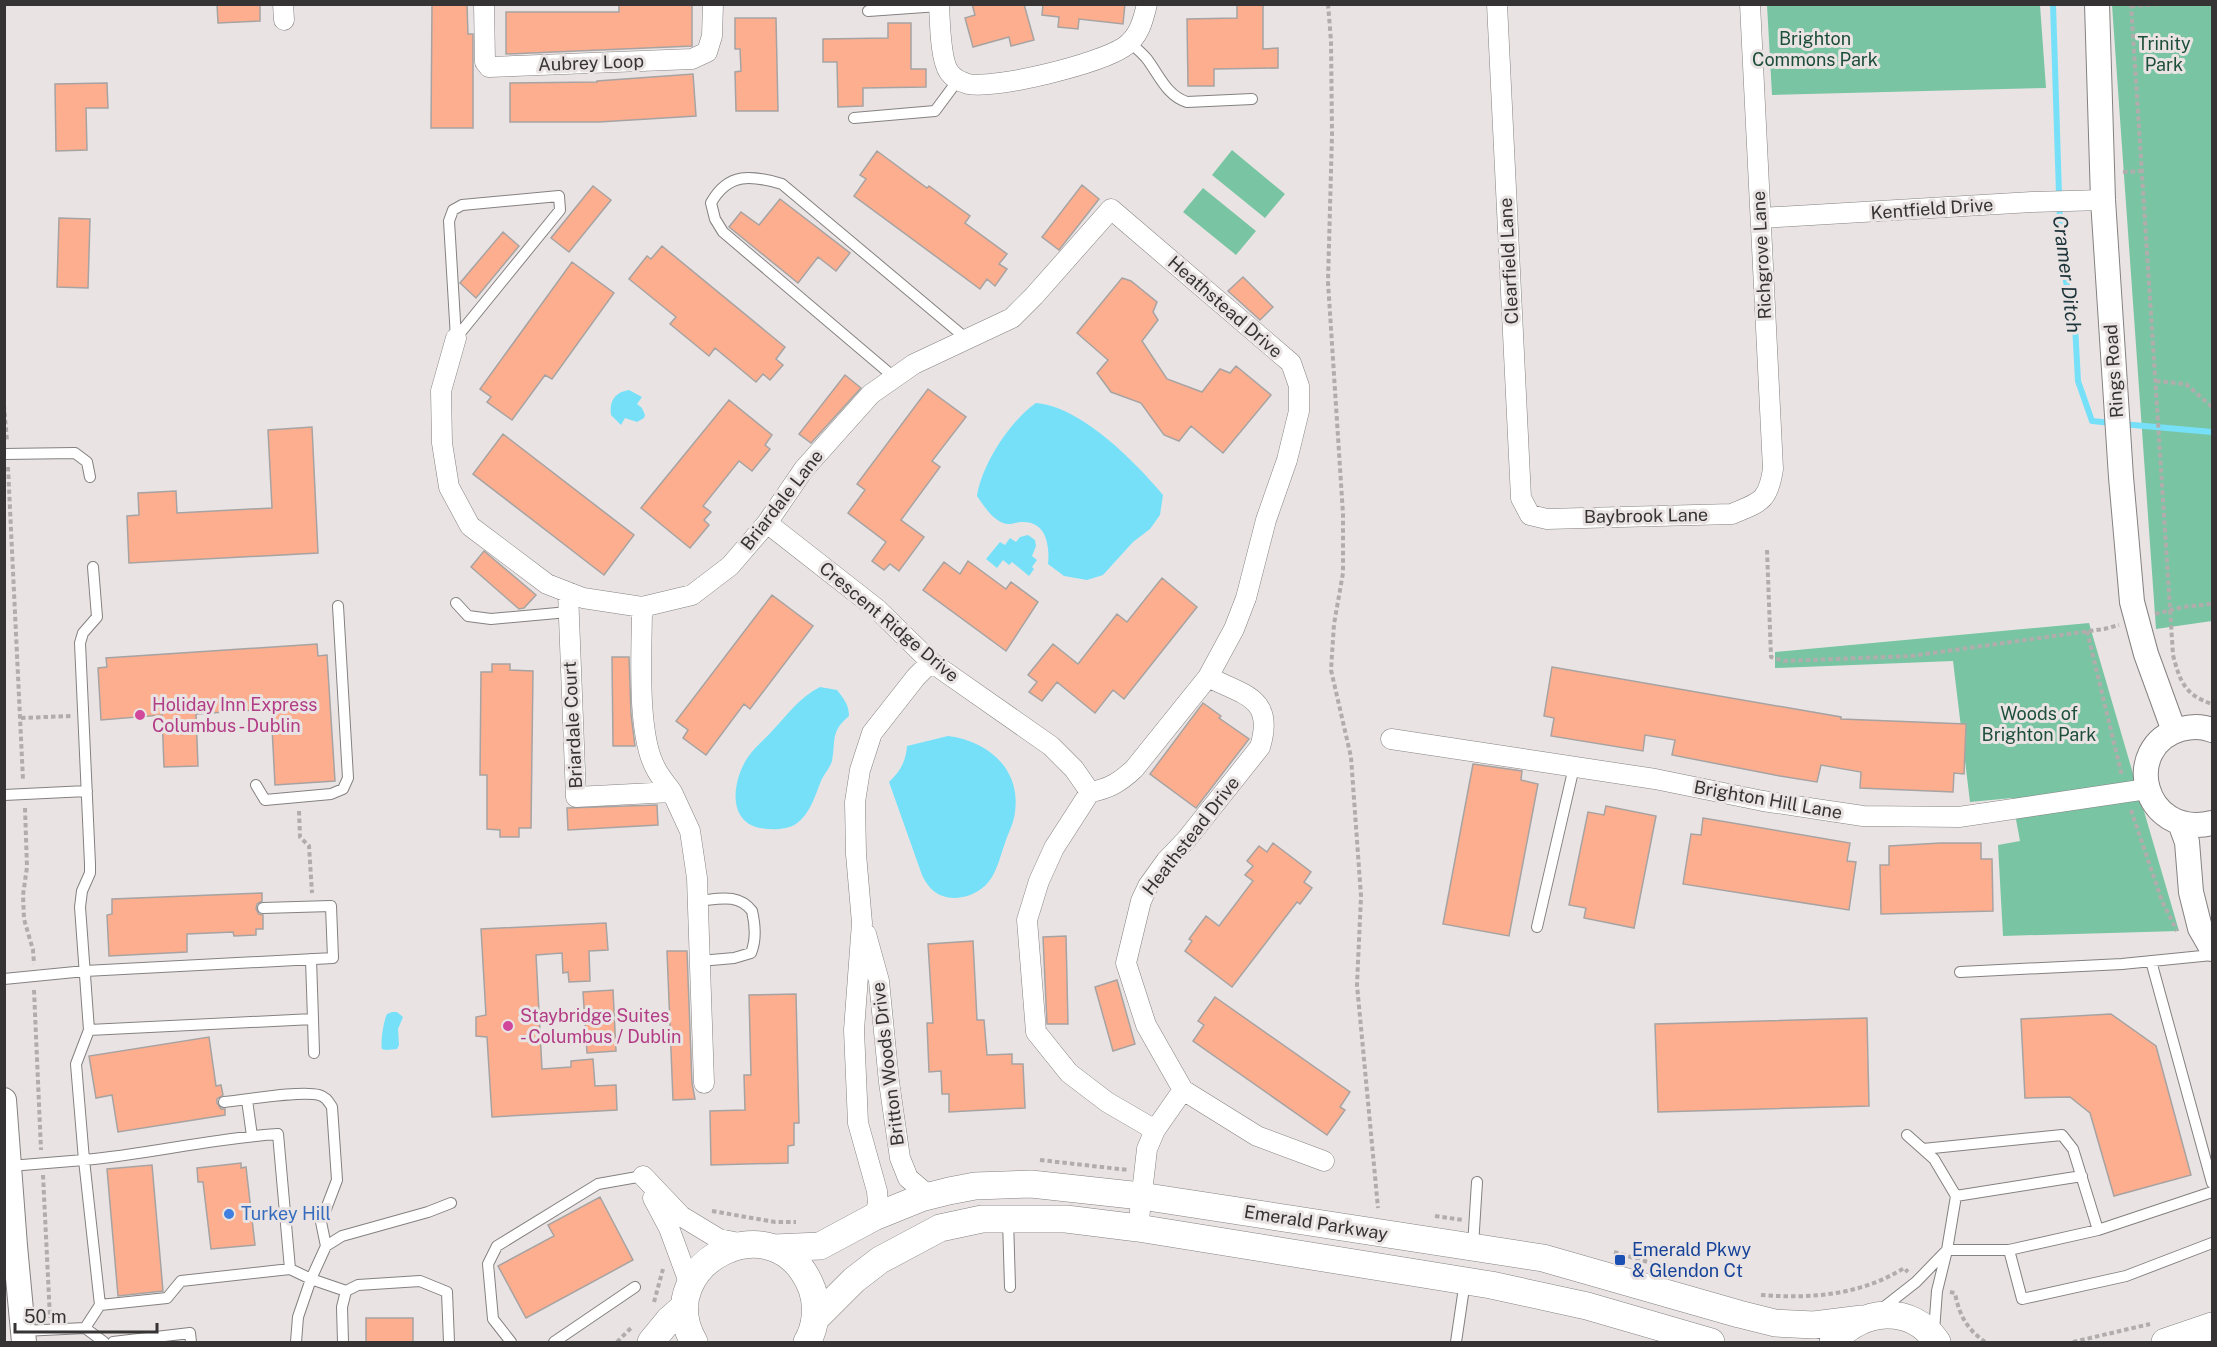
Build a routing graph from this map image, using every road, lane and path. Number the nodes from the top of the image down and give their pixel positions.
1 (484, 4) edge
2 (713, 4) edge
3 (1147, 4) edge
4 (1328, 4) edge
5 (1497, 4) edge
6 (1750, 4) edge
7 (2097, 4) edge
8 (2160, 4) edge
9 (939, 5) edge
10 (2131, 5) edge
11 (868, 11) dead end
12 (1129, 42) junction
13 (958, 80) junction
14 (1252, 99) dead end
15 (854, 118) dead end
16 (2143, 171) junction
17 (2112, 173) dead end
18 (2103, 200) junction
19 (1761, 218) junction
20 (456, 338) junction
21 (968, 340) junction
22 (895, 378) junction
23 (2156, 381) junction
24 (4, 405) edge
25 (2212, 407) edge
26 (6, 454) edge
27 (90, 477) dead end
28 (1760, 502) joint
29 (1530, 515) joint
30 (767, 523) junction
31 (1767, 550) dead end
32 (93, 567) dead end
33 (568, 592) junction
34 (456, 603) dead end
35 (2212, 604) edge
36 (338, 606) dead end
37 (642, 607) junction
38 (2170, 610) junction
39 (568, 612) junction
40 (2148, 617) dead end
41 (2127, 622) dead end
42 (2087, 631) junction
43 (931, 662) junction
44 (1208, 678) junction
45 (2212, 704) edge
46 (83, 716) junction
47 (21, 718) junction
48 (2212, 730) edge
49 (2174, 731) junction
50 (1391, 739) dead end
51 (1574, 767) junction
52 (2123, 782) dead end
53 (256, 785) dead end
54 (87, 791) junction
55 (672, 792) junction
56 (1090, 792) junction
57 (24, 794) junction
58 (4, 795) edge
59 (2138, 796) junction
60 (298, 798) junction
61 (2180, 823) junction
62 (2212, 823) edge
63 (698, 900) junction
64 (312, 906) junction
65 (263, 908) dead end
66 (862, 923) junction
67 (1537, 927) dead end
68 (2178, 932) dead end
69 (2212, 949) edge
70 (2212, 955) edge
71 (311, 959) junction
72 (700, 961) junction
73 (2151, 961) junction
74 (85, 971) junction
75 (1960, 972) dead end
76 (34, 976) junction
77 (4, 979) edge
78 (313, 1019) junction
79 (89, 1030) junction
80 (314, 1053) dead end
81 (704, 1083) dead end
82 (1183, 1090) junction
83 (4, 1100) edge
84 (247, 1100) junction
85 (224, 1102) dead end
86 (1155, 1130) junction
87 (252, 1136) junction
88 (1907, 1136) dead end
89 (1923, 1149) junction
90 (84, 1160) junction
91 (1324, 1161) dead end
92 (42, 1163) junction
93 (9, 1166) junction
94 (643, 1176) junction
95 (2082, 1176) junction
96 (1477, 1182) dead end
97 (2212, 1183) edge
98 (2212, 1192) edge
99 (929, 1196) junction
100 (1142, 1196) junction
101 (1956, 1196) junction
102 (451, 1203) dead end
103 (1378, 1208) dead end
104 (874, 1217) junction
105 (1008, 1219) junction
106 (1138, 1228) junction
107 (2098, 1230) junction
108 (2212, 1243) edge
109 (744, 1244) junction
110 (1473, 1245) junction
111 (326, 1246) junction
112 (774, 1248) junction
113 (1605, 1250) dead end
114 (1947, 1250) junction
115 (2009, 1250) junction
116 (290, 1269) junction
117 (1910, 1275) dead end
118 (311, 1279) junction
119 (1706, 1279) dead end
120 (1465, 1281) junction
121 (635, 1287) dead end
122 (1010, 1287) dead end
123 (345, 1291) junction
124 (1946, 1292) dead end
125 (1754, 1293) dead end
126 (688, 1296) junction
127 (100, 1305) junction
128 (1868, 1318) junction
129 (2212, 1326) edge
130 (85, 1328) junction
131 (50, 1330) junction
132 (2161, 1332) edge
133 (810, 1336) edge
134 (23, 1337) edge
135 (1935, 1340) edge
136 (104, 1342) edge
137 (113, 1342) edge
138 (191, 1342) edge
139 (296, 1342) edge
140 (343, 1342) edge
141 (449, 1342) edge
142 (512, 1342) edge
143 (554, 1342) edge
144 (651, 1342) edge
145 (694, 1342) edge
146 (1456, 1342) edge
147 (1711, 1342) edge
148 (1833, 1342) edge
149 (1985, 1342) edge
150 (2073, 1342) edge

1 - 2 street, Aubrey Loop
3 - 12 street
4 - 103 path
5 - 29 street, Clearfield Lane
6 - 19 street, Richgrove Lane
7 - 18 street, Rings Road
8 - 10 path
9 - 11 lane
9 - 13 street
10 - 16 path
12 - 13 street
12 - 14 lane
13 - 15 lane
16 - 17 path
16 - 23 path
18 - 19 street, Kentfield Drive
18 - 49 street, Rings Road
19 - 28 street, Richgrove Lane
20 - 20 lane
20 - 33 street, Briardale Lane
21 - 22 street, Briardale Lane
21 - 22 lane
21 - 44 street, Heathstead Drive
22 - 30 street, Briardale Lane
23 - 25 path
23 - 38 path
24 - 26 path
26 - 27 lane
26 - 47 path
28 - 29 street, Baybrook Lane
30 - 37 street, Briardale Lane
30 - 43 street, Crescent Ridge Drive
31 - 42 path
32 - 46 lane
33 - 37 street, Briardale Lane
33 - 39 street, Briardale Court
34 - 39 lane
35 - 38 path
36 - 60 lane
37 - 55 street
38 - 40 path
38 - 45 path
39 - 55 street, Briardale Court
41 - 42 path
42 - 52 path
43 - 56 street, Crescent Ridge Drive
43 - 66 street, Britton Woods Drive
44 - 56 street, Heathstead Drive
44 - 82 street, Heathstead Drive
46 - 47 path
46 - 54 lane
47 - 57 path
48 - 49 street
49 - 59 street
50 - 51 street, Brighton Hill Lane
51 - 59 street, Brighton Hill Lane
51 - 67 lane
53 - 60 lane
54 - 57 lane
54 - 74 lane
55 - 63 street
56 - 86 street
57 - 58 lane
57 - 76 path
59 - 61 street
59 - 68 path
60 - 64 path
61 - 62 street
61 - 69 street
63 - 72 street
63 - 72 lane
64 - 65 lane
64 - 71 lane
66 - 99 street, Britton Woods Drive
66 - 104 street, Britton Woods Drive
70 - 73 lane
71 - 74 lane
71 - 78 lane
72 - 81 street
73 - 75 lane
73 - 97 lane
74 - 76 lane
74 - 79 lane
76 - 77 lane
76 - 92 path
78 - 79 lane
78 - 80 lane
79 - 90 lane
82 - 86 street
82 - 91 street, Heathstead Drive
83 - 93 street
84 - 85 lane
84 - 87 lane
84 - 111 lane
86 - 100 street
87 - 90 lane
87 - 116 lane
88 - 89 lane
89 - 95 lane
89 - 101 lane
90 - 92 lane
90 - 127 lane
92 - 93 lane
92 - 131 path
93 - 134 street
94 - 109 street
94 - 126 street
94 - 142 lane
95 - 101 lane
95 - 107 lane
96 - 110 lane
98 - 107 lane
99 - 100 main road, Emerald Parkway
99 - 104 main road, Emerald Parkway
100 - 106 street
100 - 110 main road, Emerald Parkway
101 - 114 lane
102 - 111 lane
104 - 112 main road, Emerald Parkway
105 - 106 main road, Emerald Parkway
105 - 122 lane
105 - 133 main road, Emerald Parkway
106 - 120 main road, Emerald Parkway
107 - 115 lane
108 - 115 lane
109 - 112 main road, Emerald Parkway
109 - 126 main road
110 - 128 main road, Emerald Parkway
111 - 118 lane
112 - 133 main road
113 - 119 path
114 - 115 lane
114 - 128 lane
114 - 135 lane
116 - 118 lane
116 - 127 lane
117 - 125 path
118 - 123 lane
118 - 139 lane
120 - 146 lane
120 - 147 main road, Emerald Parkway
121 - 143 lane
123 - 140 lane
123 - 141 lane
124 - 149 path
126 - 144 main road
126 - 145 main road
127 - 130 lane
128 - 135 main road, Emerald Parkway
128 - 148 main road
129 - 132 main road
130 - 131 lane
130 - 136 lane
131 - 134 lane
132 - 150 path
137 - 138 lane

